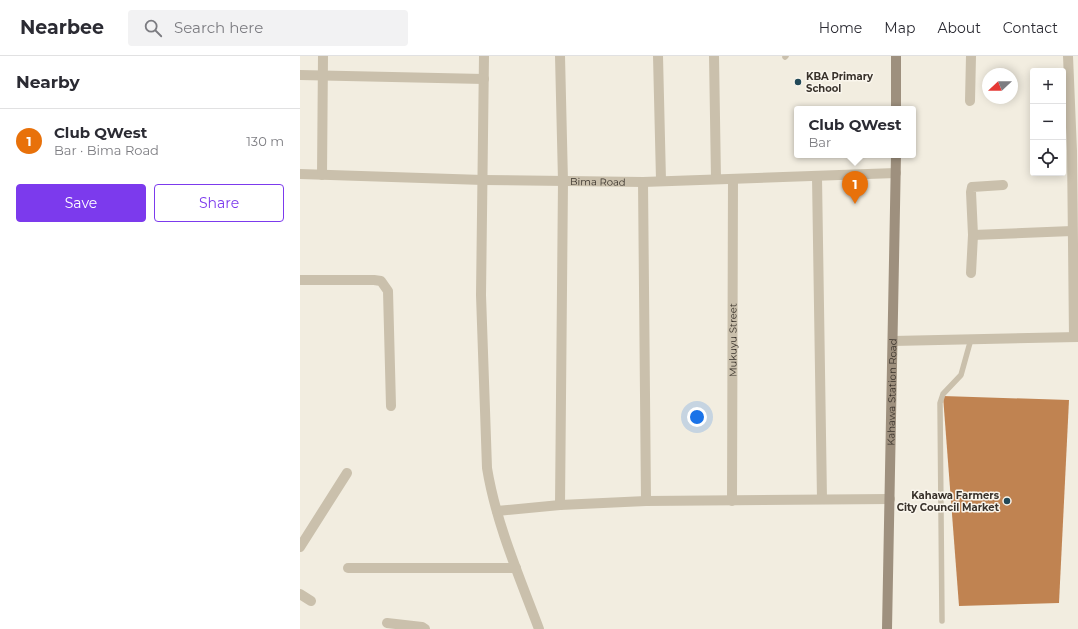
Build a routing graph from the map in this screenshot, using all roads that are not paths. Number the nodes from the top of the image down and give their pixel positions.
1 (323, 56) edge
2 (484, 56) edge
3 (560, 56) edge
4 (658, 56) edge
5 (714, 56) edge
6 (896, 56) edge
7 (971, 56) edge
8 (1068, 56) edge
9 (300, 75) edge
10 (323, 75) junction
11 (484, 78) junction
12 (970, 101) dead end
13 (896, 106) edge
14 (1075, 151) edge
15 (896, 158) edge
16 (896, 173) junction
17 (300, 174) edge
18 (322, 175) junction
19 (817, 177) junction
20 (733, 179) junction
21 (483, 180) junction
22 (662, 180) junction
23 (716, 180) junction
24 (562, 182) junction
25 (643, 182) junction
26 (1003, 185) dead end
27 (1072, 231) junction
28 (973, 236) junction
29 (971, 273) dead end
30 (300, 280) edge
31 (1076, 288) edge
32 (1076, 337) edge
33 (971, 339) junction
34 (893, 341) junction
35 (391, 406) dead end
36 (347, 473) dead end
37 (822, 499) junction
38 (890, 499) junction
39 (646, 501) junction
40 (732, 501) junction
41 (560, 505) junction
42 (497, 511) junction
43 (300, 547) edge
44 (348, 568) dead end
45 (516, 568) junction
46 (300, 594) edge
47 (311, 601) dead end
48 (942, 621) dead end
49 (387, 623) dead end
50 (425, 629) edge
51 (539, 629) edge
52 (887, 629) edge

1 - 10 street
2 - 11 street
3 - 24 street
4 - 22 street
5 - 23 street
6 - 13 street
7 - 12 street
8 - 14 street
9 - 10 street
10 - 11 street
10 - 18 street
11 - 21 street
14 - 27 street
15 - 16 street, Kahawa Station Road
16 - 19 street, Bima Road
16 - 34 street, Kahawa Station Road
17 - 18 street, Bima Road
18 - 21 street, Bima Road
19 - 20 street, Bima Road
19 - 37 street
20 - 23 street, Bima Road
20 - 40 street, Mukuyu Street
21 - 24 street, Bima Road
21 - 42 street
22 - 23 street, Bima Road
22 - 25 street, Bima Road
24 - 25 street, Bima Road
24 - 41 street
25 - 39 street
26 - 28 street
27 - 28 street
27 - 31 street
28 - 29 street
30 - 35 street
31 - 32 street
32 - 33 street
33 - 34 street
33 - 48 lane
34 - 38 street, Kahawa Station Road
36 - 43 street
37 - 38 street
37 - 40 street
38 - 52 street, Kahawa Station Road
39 - 40 street
39 - 41 street
41 - 42 street
42 - 45 street
44 - 45 street
45 - 51 street
46 - 47 street
49 - 50 street

